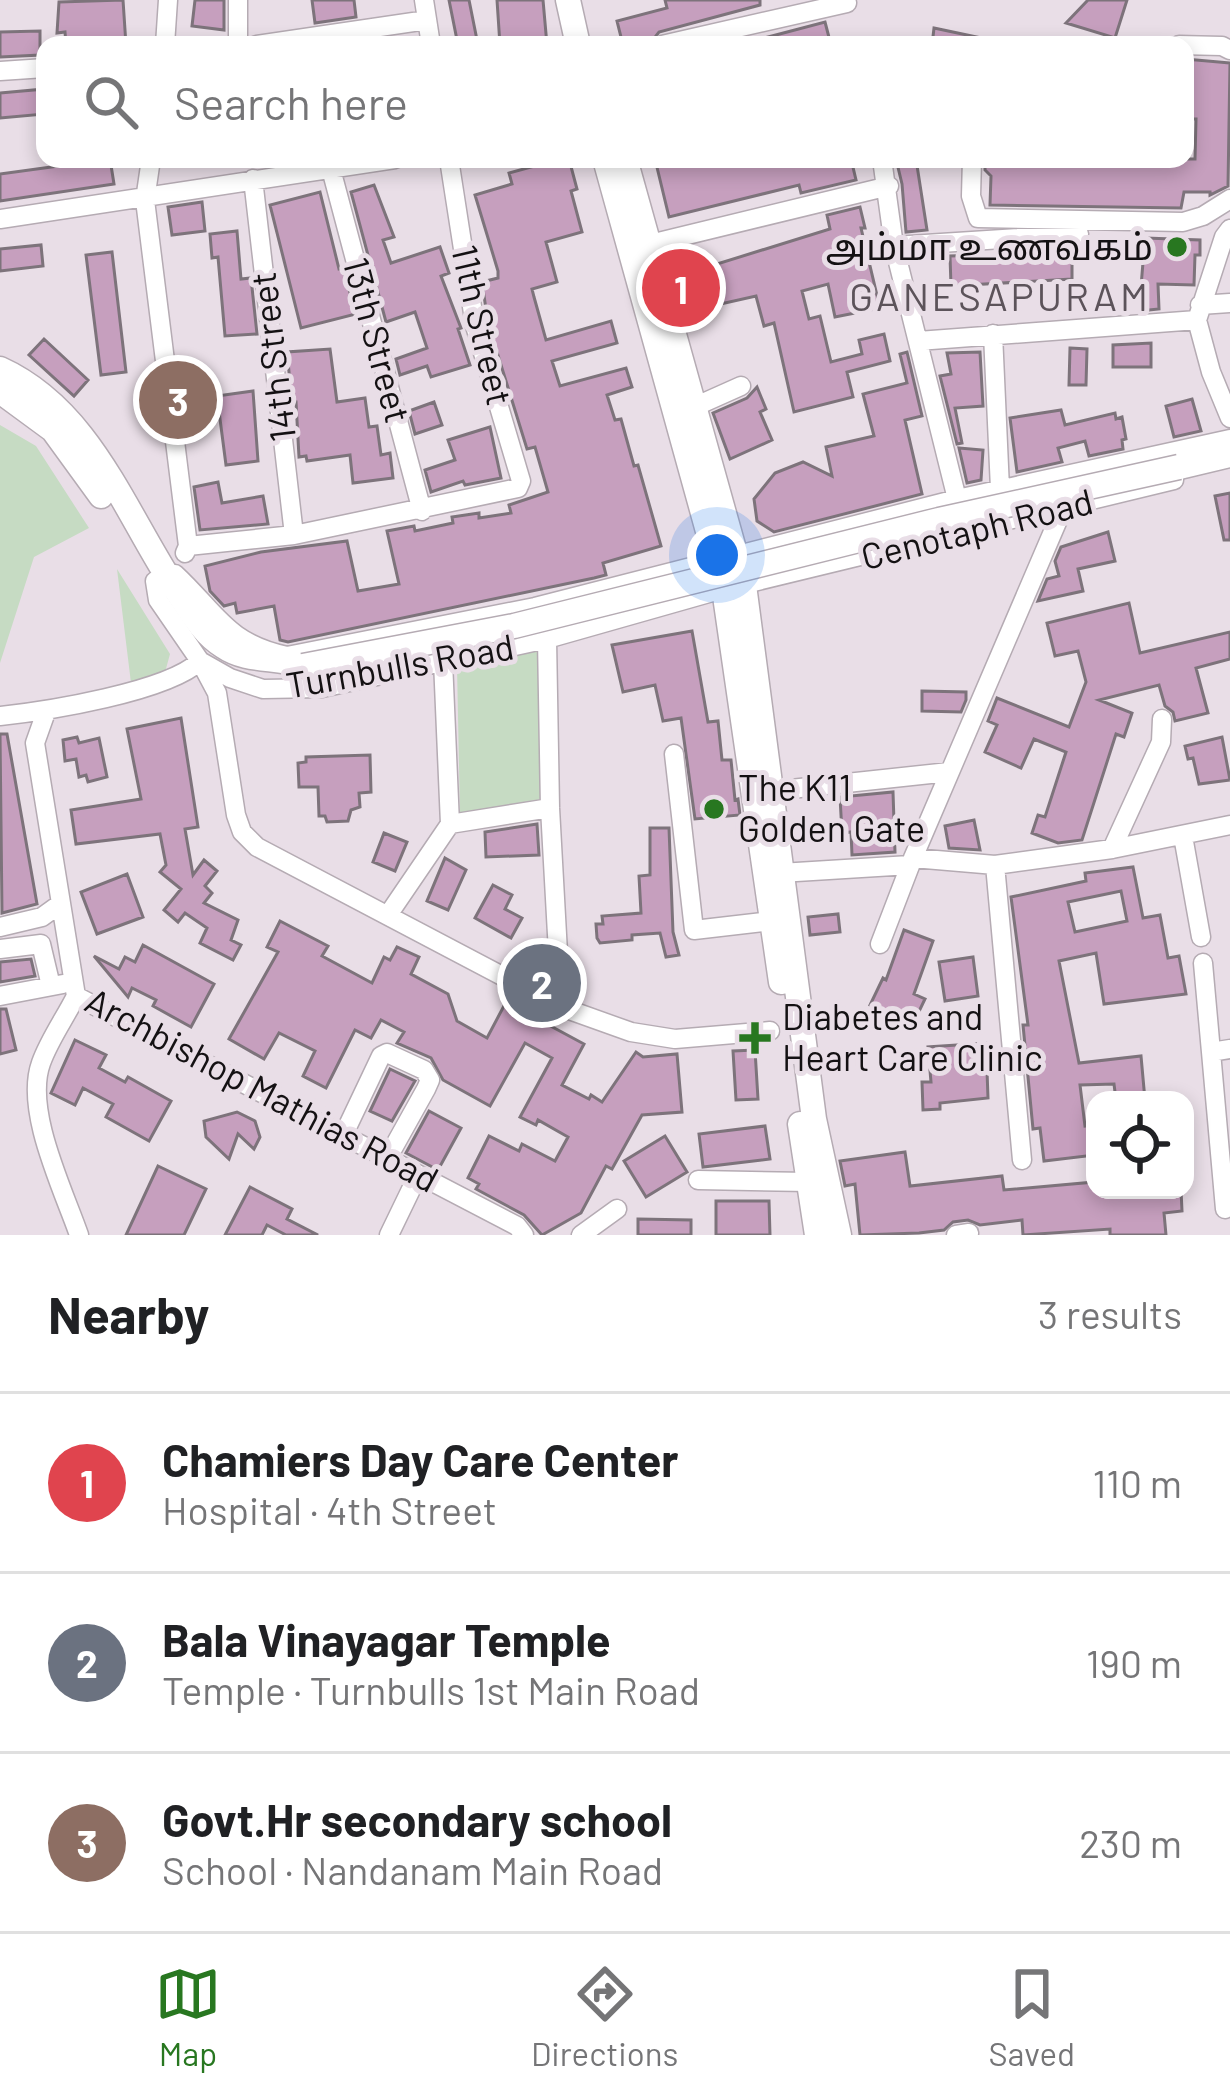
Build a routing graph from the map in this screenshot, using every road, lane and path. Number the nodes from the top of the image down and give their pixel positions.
1 (168, 0) edge
2 (238, 0) edge
3 (568, 0) edge
4 (585, 0) edge
5 (847, 3) dead end
6 (425, 10) edge
7 (166, 36) edge
8 (238, 36) edge
9 (300, 36) edge
10 (576, 36) edge
11 (593, 36) edge
12 (702, 36) edge
13 (1194, 44) edge
14 (1230, 50) edge
15 (36, 68) edge
16 (0, 70) edge
17 (150, 168) edge
18 (337, 168) edge
19 (450, 168) edge
20 (608, 168) edge
21 (627, 168) edge
22 (884, 168) edge
23 (972, 168) edge
24 (331, 169) junction
25 (253, 179) junction
26 (889, 186) junction
27 (1230, 199) edge
28 (145, 200) junction
29 (1209, 212) junction
30 (0, 219) edge
31 (1230, 229) edge
32 (1079, 234) dead end
33 (646, 245) junction
34 (894, 246) junction
35 (1230, 303) edge
36 (1199, 313) junction
37 (993, 334) junction
38 (918, 341) junction
39 (0, 369) edge
40 (741, 386) dead end
41 (0, 391) edge
42 (694, 407) junction
43 (1230, 418) edge
44 (1230, 439) edge
45 (1230, 454) edge
46 (1230, 465) edge
47 (1000, 489) junction
48 (957, 500) junction
49 (1064, 506) junction
50 (422, 511) junction
51 (294, 536) junction
52 (188, 546) junction
53 (727, 558) junction
54 (166, 576) junction
55 (733, 587) junction
56 (547, 639) junction
57 (200, 661) junction
58 (443, 662) junction
59 (46, 712) junction
60 (1162, 718) dead end
61 (6, 722) edge
62 (674, 754) dead end
63 (949, 772) junction
64 (772, 791) junction
65 (550, 808) junction
66 (450, 824) junction
67 (1230, 825) edge
68 (1184, 836) junction
69 (1112, 849) junction
70 (912, 862) junction
71 (994, 865) junction
72 (780, 874) junction
73 (54, 906) junction
74 (388, 916) junction
75 (771, 921) junction
76 (64, 926) junction
77 (0, 927) edge
78 (1201, 937) dead end
79 (0, 938) edge
80 (880, 944) dead end
81 (0, 949) edge
82 (1203, 963) dead end
83 (51, 986) junction
84 (75, 989) junction
85 (0, 996) edge
86 (561, 1007) junction
87 (770, 1031) dead end
88 (1220, 1050) edge
89 (808, 1130) junction
90 (343, 1136) junction
91 (387, 1159) junction
92 (1022, 1160) dead end
93 (418, 1175) junction
94 (698, 1180) dead end
95 (809, 1182) junction
96 (617, 1209) dead end
97 (1225, 1209) dead end
98 (79, 1235) edge
99 (389, 1235) edge
100 (524, 1235) edge
101 (581, 1235) edge
102 (817, 1235) edge
103 (839, 1235) edge

1 - 7 street
2 - 8 street
3 - 10 main road
4 - 11 main road
5 - 12 street
6 - 9 street
13 - 14 street
15 - 16 street
17 - 28 street
18 - 24 street
19 - 50 street, 11th Street
20 - 53 main road
21 - 33 main road
22 - 26 street
23 - 29 street
24 - 25 street
24 - 50 street, 13th Street
25 - 28 street
25 - 51 street, 14th Street
26 - 33 street
26 - 34 street
27 - 29 street
28 - 30 street
28 - 52 street
29 - 31 street
31 - 36 street
32 - 34 street
33 - 42 main road
34 - 38 street
35 - 36 street
36 - 37 street
36 - 43 street
37 - 38 street
37 - 47 street
38 - 48 street
39 - 54 main road, Turnbulls Road
40 - 42 street
41 - 54 main road, Turnbulls Road
42 - 53 main road
44 - 47 street, Cenotaph Road
45 - 54 main road, bridge
46 - 49 street, Cenotaph Road
47 - 48 street, Cenotaph Road
48 - 53 street, Cenotaph Road
49 - 55 street, Cenotaph Road
49 - 63 street
50 - 51 street
51 - 52 street
52 - 54 street
53 - 54 street, Turnbulls Road
53 - 55 main road
54 - 57 street, Turnbulls Road
55 - 56 street, Turnbulls Road
55 - 64 main road
55 - 75 main road
56 - 58 street, Turnbulls Road
56 - 65 street
57 - 58 street, Turnbulls Road
57 - 59 street
57 - 74 street
58 - 66 street
59 - 61 street
59 - 73 street, Archbishop Mathias Road
60 - 69 street
61 - 73 street
62 - 75 street
63 - 64 street
63 - 70 street
64 - 72 main road
65 - 66 street
65 - 86 street
66 - 74 street
67 - 68 street
68 - 69 street
68 - 78 street
69 - 71 street
70 - 71 street
70 - 72 street
70 - 80 street
71 - 92 street
72 - 89 main road
73 - 76 street, Archbishop Mathias Road
73 - 77 street
74 - 86 street
75 - 89 main road
76 - 79 street
76 - 84 street, Archbishop Mathias Road
81 - 83 street
82 - 88 street
83 - 84 street
83 - 85 street
84 - 90 street, Archbishop Mathias Road
84 - 98 street
86 - 87 street
88 - 97 street
89 - 95 main road
89 - 103 main road
90 - 91 street, Archbishop Mathias Road
90 - 91 street
91 - 93 street, Archbishop Mathias Road
93 - 99 street
93 - 100 street, Archbishop Mathias Road
94 - 95 street
95 - 102 main road
96 - 101 street

